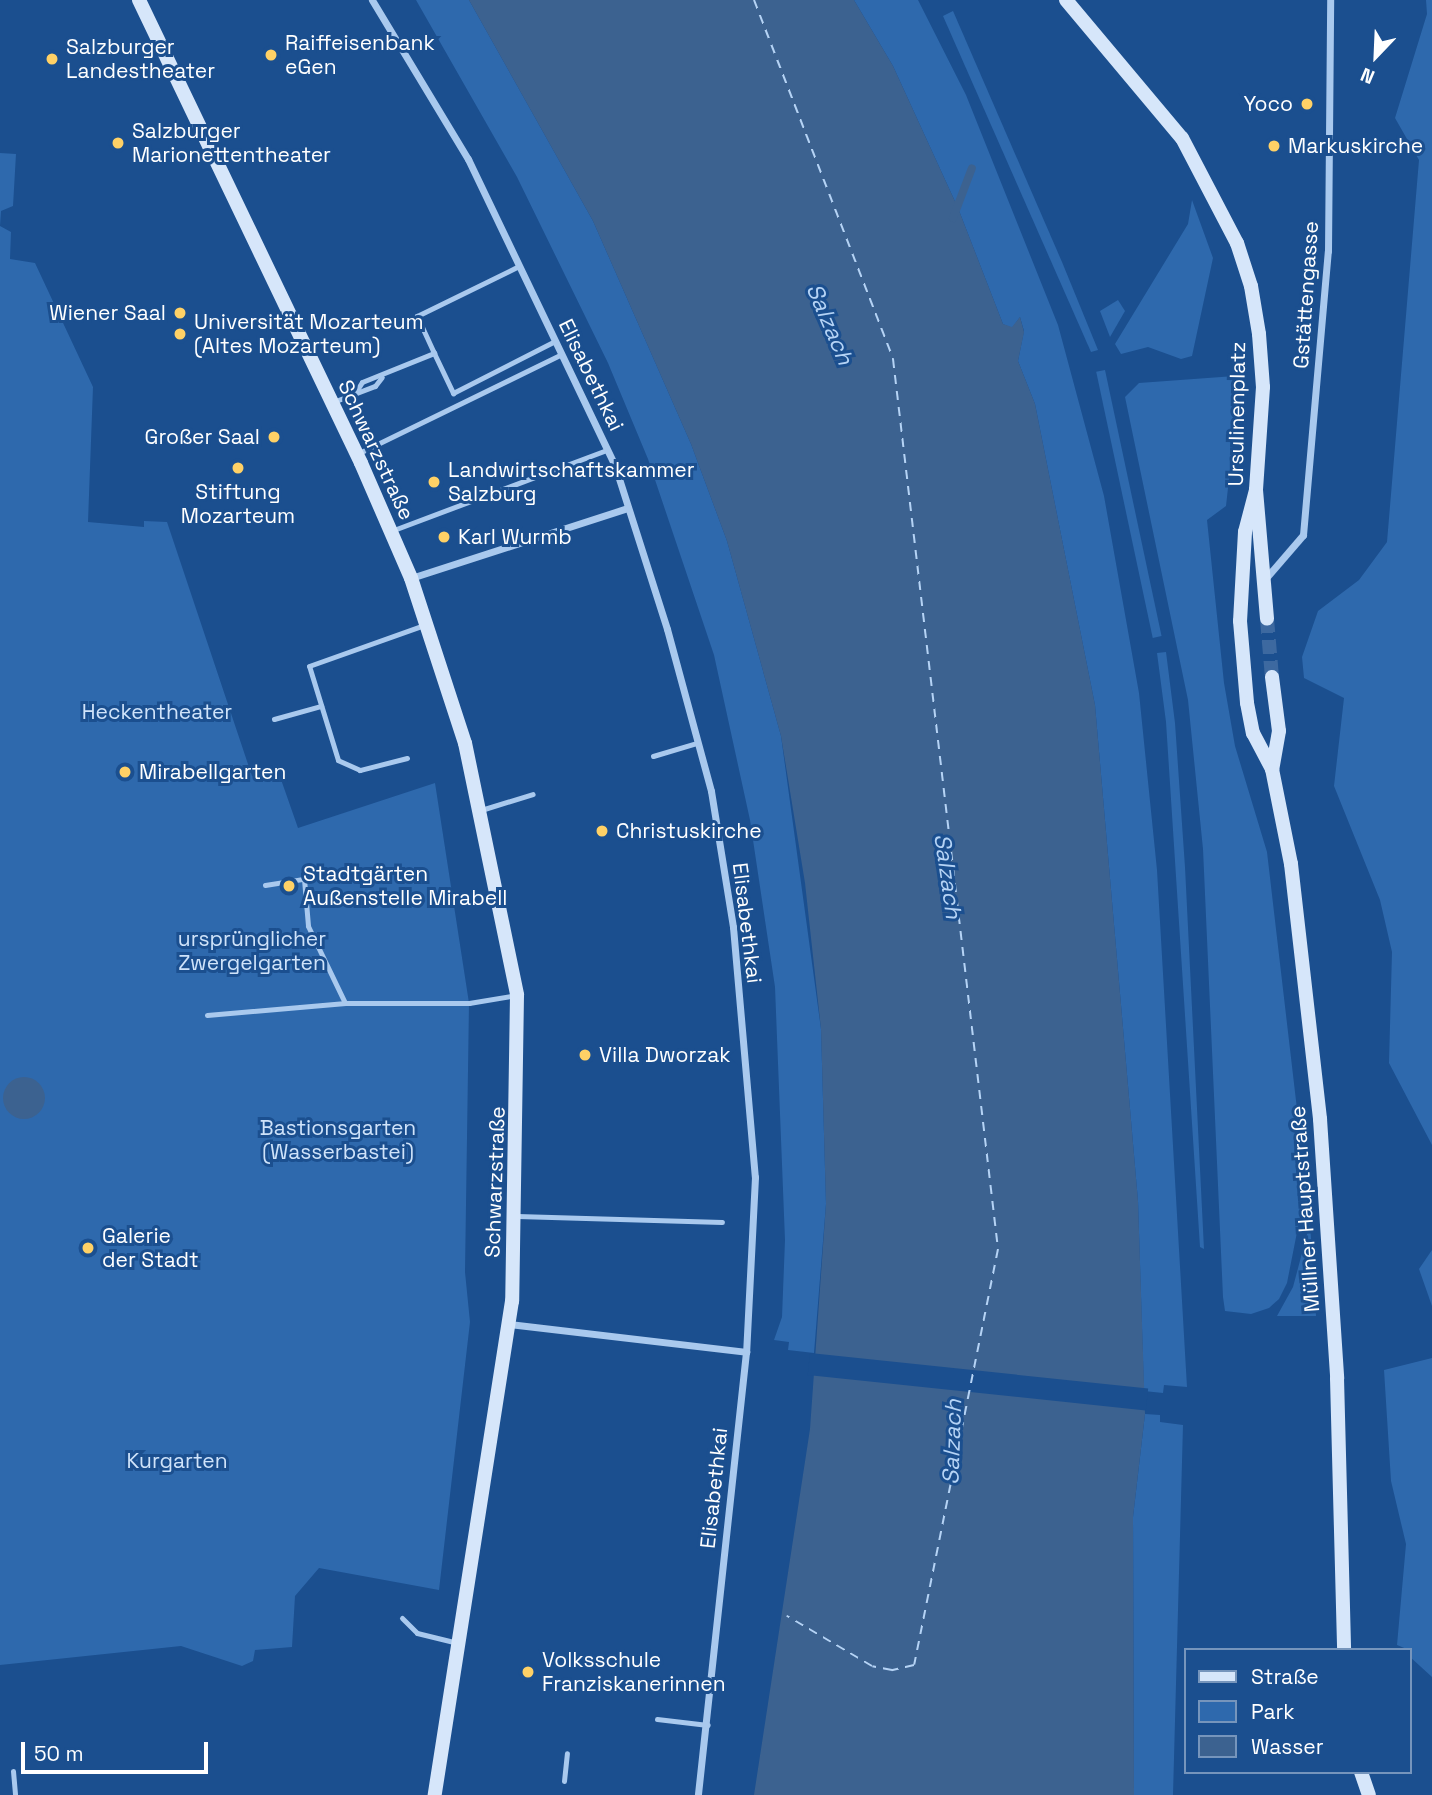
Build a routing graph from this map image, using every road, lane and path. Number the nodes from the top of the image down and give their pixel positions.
1 (139, 0) edge
2 (372, 0) edge
3 (1066, 0) edge
4 (1329, 0) edge
5 (519, 266) junction
6 (555, 341) junction
7 (433, 351) junction
8 (562, 354) junction
9 (331, 402) junction
10 (607, 450) junction
11 (356, 454) junction
12 (1256, 490) junction
13 (628, 508) junction
14 (391, 531) junction
15 (411, 578) junction
16 (1265, 579) junction
17 (1268, 619) tunnel mouth
18 (426, 624) junction
19 (1272, 677) tunnel mouth
20 (321, 706) junction
21 (274, 719) dead end
22 (697, 743) junction
23 (653, 756) dead end
24 (407, 758) dead end
25 (1272, 769) junction
26 (533, 794) dead end
27 (481, 810) junction
28 (265, 886) dead end
29 (517, 995) junction
30 (345, 1003) junction
31 (206, 1015) dead end
32 (517, 1216) junction
33 (722, 1222) dead end
34 (509, 1324) junction
35 (746, 1352) junction
36 (402, 1618) dead end
37 (458, 1643) junction
38 (1344, 1648) edge
39 (657, 1719) dead end
40 (708, 1725) junction
41 (567, 1753) dead end
42 (13, 1771) dead end
43 (1362, 1774) edge
44 (564, 1781) dead end
45 (15, 1795) edge
46 (435, 1795) edge
47 (698, 1795) edge
48 (1368, 1795) edge

1 - 9 street, Schwarzstraße
2 - 5 street, Elisabethkai
3 - 12 street, Ursulinenplatz
4 - 16 street, Gstättengasse
5 - 6 street, Elisabethkai
5 - 7 lane
6 - 7 lane
6 - 8 street, Elisabethkai
7 - 9 lane
8 - 10 street, Elisabethkai
8 - 11 lane
9 - 11 street, Schwarzstraße
10 - 13 street, Elisabethkai
10 - 14 lane
11 - 14 street, Schwarzstraße
12 - 16 street, Ursulinenplatz
12 - 25 street, Müllner Hauptstraße
13 - 15 street
13 - 22 street, Elisabethkai
14 - 15 street, Schwarzstraße
15 - 18 street, Schwarzstraße
16 - 17 street, Ursulinenplatz
18 - 20 lane
18 - 27 street, Schwarzstraße
19 - 25 street, Müllner Hauptstraße
20 - 21 lane
20 - 24 lane
22 - 23 lane
22 - 35 street, Elisabethkai
25 - 38 street, Müllner Hauptstraße
26 - 27 lane
27 - 29 street, Schwarzstraße
28 - 30 lane
29 - 30 lane
29 - 32 street, Schwarzstraße
30 - 31 lane
32 - 33 lane
32 - 34 street, Schwarzstraße
34 - 35 street
34 - 37 street, Schwarzstraße
35 - 40 street, Elisabethkai
36 - 37 lane
37 - 46 street, Schwarzstraße
39 - 40 lane
40 - 47 street, Elisabethkai
41 - 44 lane
42 - 45 lane
43 - 48 street

